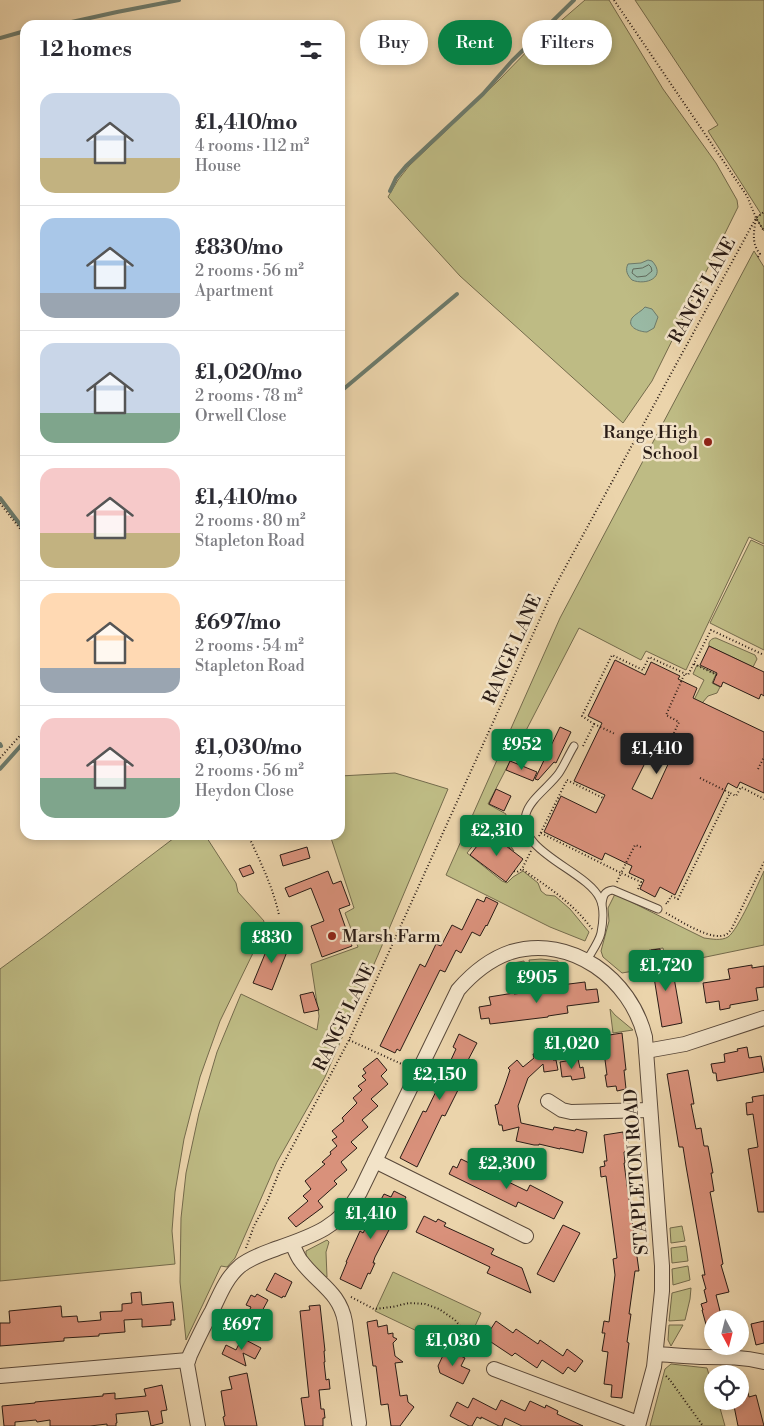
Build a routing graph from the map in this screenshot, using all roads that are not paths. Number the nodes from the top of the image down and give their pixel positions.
1 (574, 746) dead end
2 (602, 906) junction
3 (658, 909) road end
4 (587, 960) junction
5 (764, 1018) edge
6 (646, 1051) junction
7 (548, 1101) dead end
8 (650, 1110) junction
9 (375, 1161) junction
10 (526, 1236) dead end
11 (292, 1244) junction
12 (188, 1360) junction
13 (655, 1360) junction
14 (764, 1362) edge
15 (494, 1369) road end
16 (0, 1376) edge
17 (359, 1423) dead end
18 (638, 1425) edge
19 (198, 1426) edge

1 - 2 lane
2 - 3 lane
2 - 4 lane
4 - 6 street, STAPLETON ROAD
4 - 9 street, STAPLETON ROAD
5 - 6 street
6 - 8 street, STAPLETON ROAD
7 - 8 street
8 - 13 street, STAPLETON ROAD
9 - 10 street
9 - 11 street, STAPLETON ROAD
11 - 12 street, STAPLETON ROAD
11 - 17 street
12 - 16 street
12 - 19 street
13 - 14 street
13 - 18 street, STAPLETON ROAD
15 - 18 street

